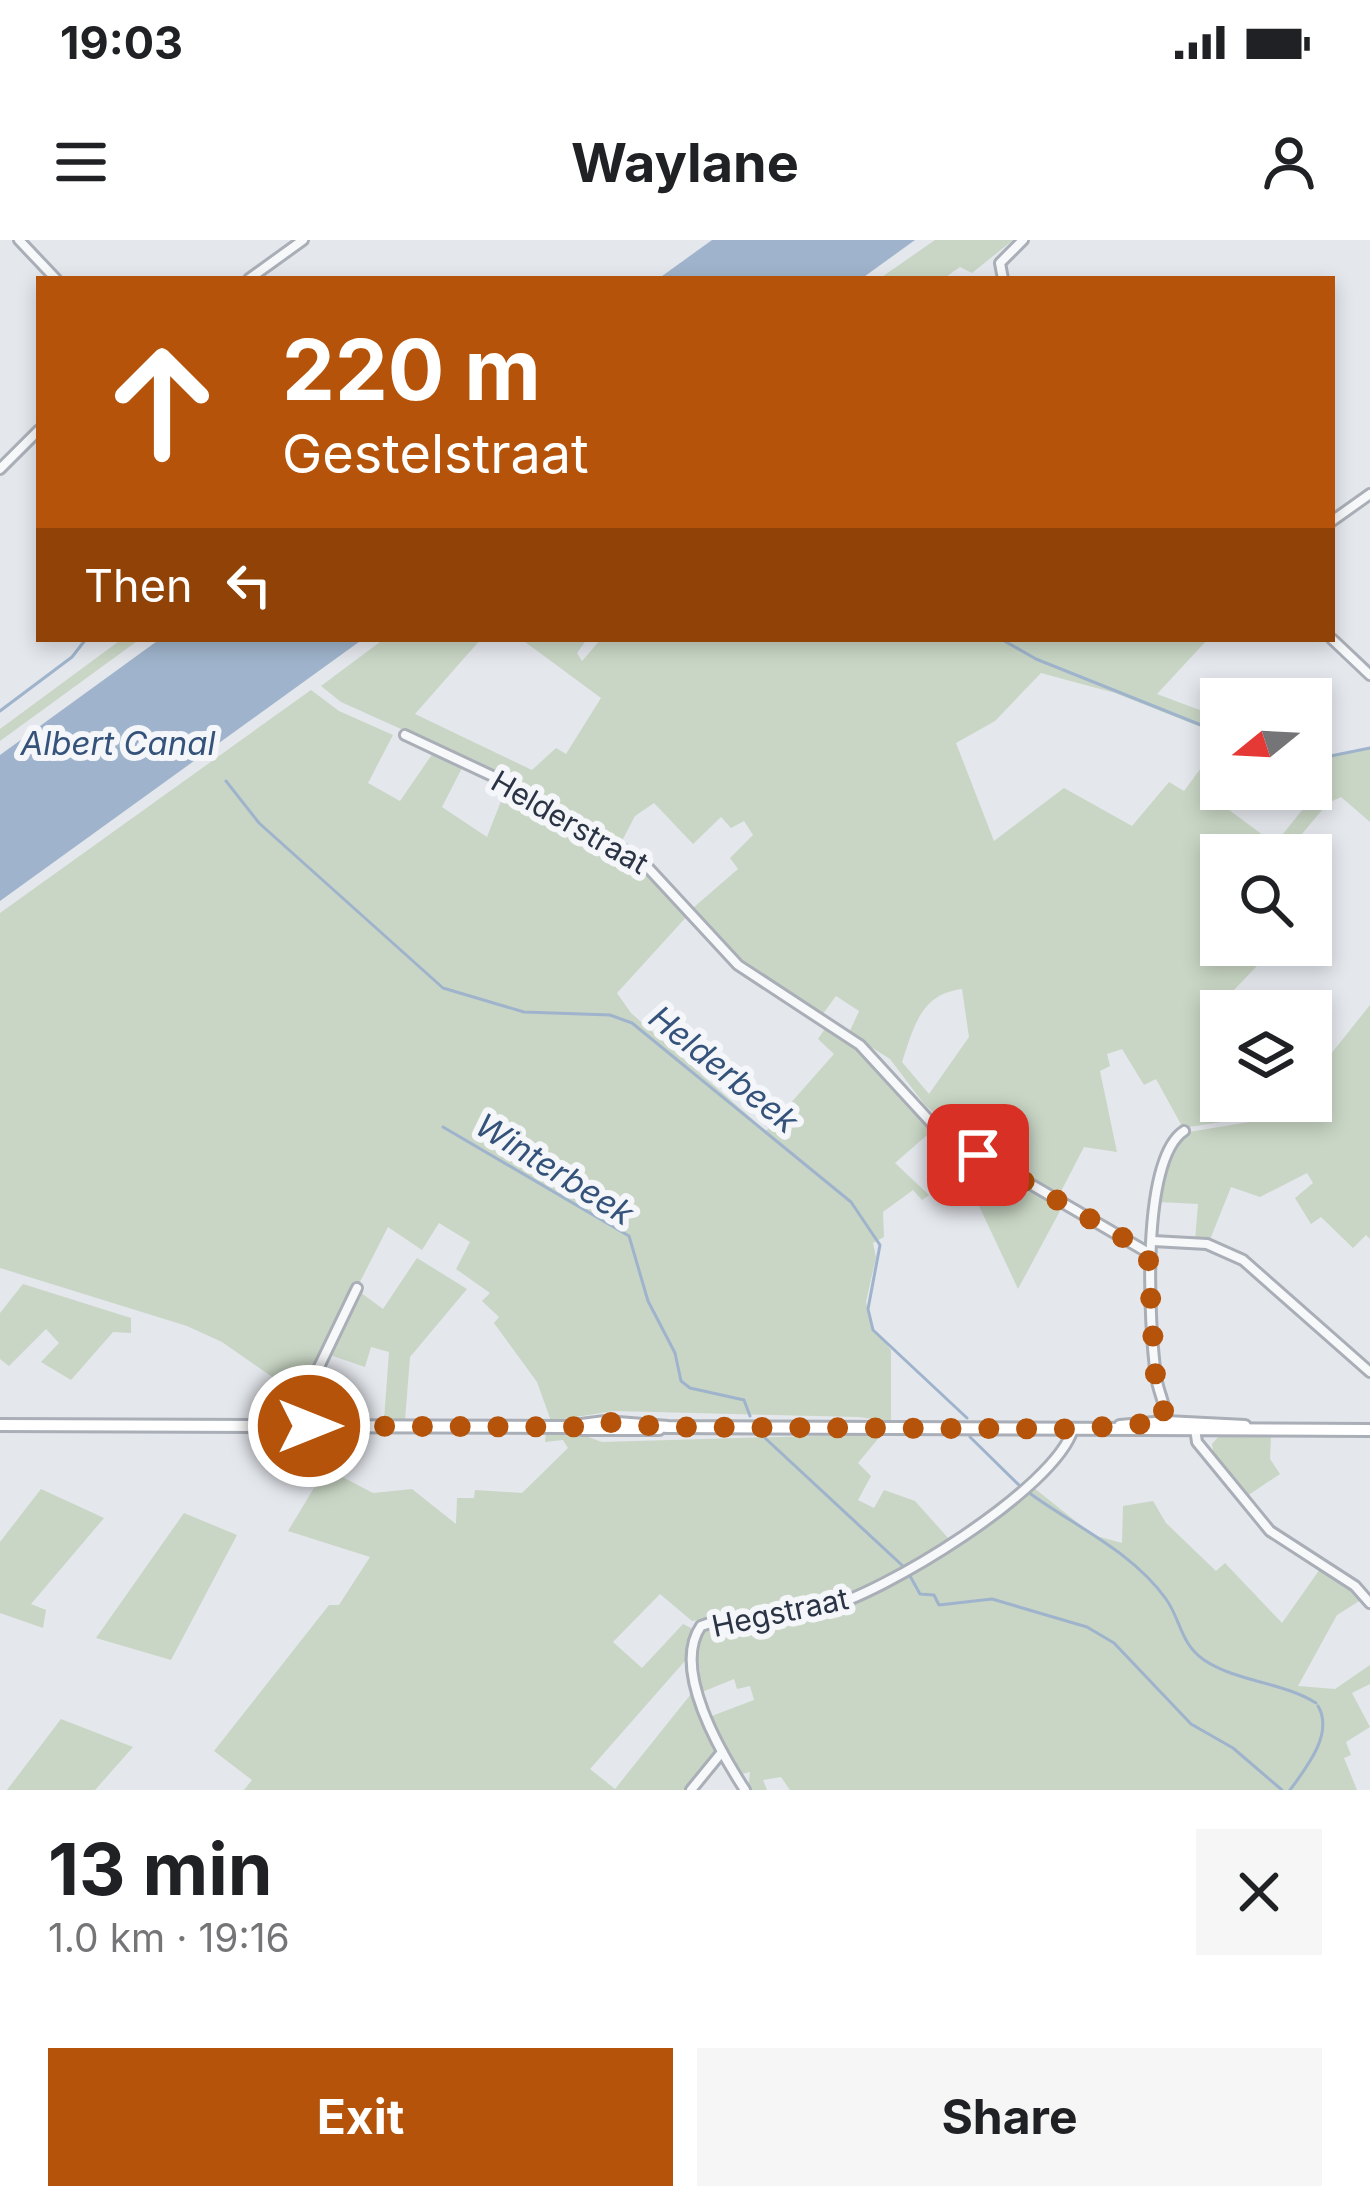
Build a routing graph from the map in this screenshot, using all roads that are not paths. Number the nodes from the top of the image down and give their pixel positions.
1 (20, 240) edge
2 (303, 240) edge
3 (1023, 240) edge
4 (53, 276) edge
5 (253, 276) edge
6 (1002, 276) edge
7 (36, 433) edge
8 (0, 469) edge
9 (1370, 494) edge
10 (1335, 519) edge
11 (1335, 642) edge
12 (1370, 675) edge
13 (406, 735) dead end
14 (1184, 1131) dead end
15 (1154, 1240) junction
16 (1148, 1252) junction
17 (357, 1288) dead end
18 (1370, 1372) edge
19 (0, 1425) edge
20 (309, 1426) junction
21 (1166, 1426) junction
22 (1195, 1427) junction
23 (1073, 1429) junction
24 (1370, 1430) edge
25 (1370, 1603) edge
26 (722, 1752) junction
27 (691, 1790) edge
28 (745, 1790) edge

1 - 4 street
2 - 5 street
3 - 6 street
7 - 8 street
9 - 10 street
11 - 12 street
13 - 16 street, Helderstraat
14 - 15 street
15 - 16 street
15 - 18 street
16 - 21 street
17 - 20 street
19 - 20 main road
20 - 23 main road
21 - 22 main road
21 - 23 main road
22 - 24 main road
22 - 25 street
23 - 26 street, Hegstraat
26 - 27 street
26 - 28 street, Hegstraat

